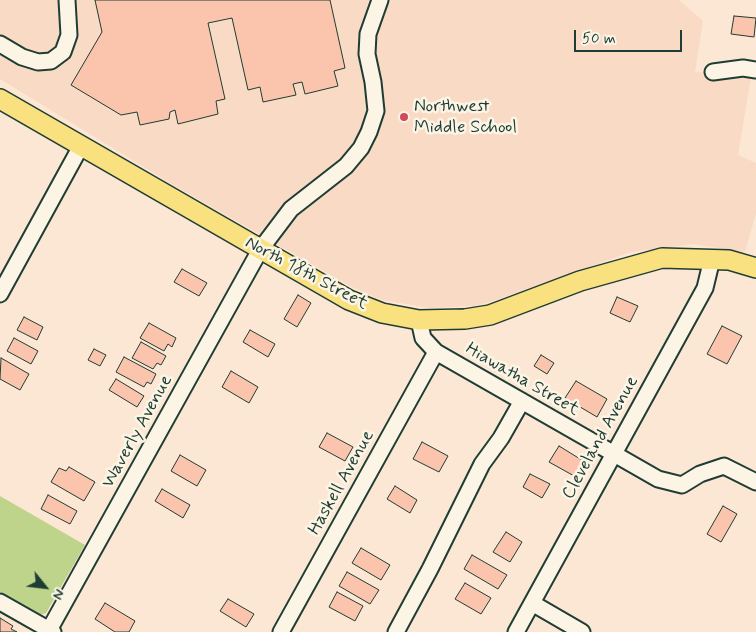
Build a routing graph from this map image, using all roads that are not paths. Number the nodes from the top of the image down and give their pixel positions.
1 (67, 0) edge
2 (380, 0) edge
3 (0, 44) edge
4 (756, 70) edge
5 (713, 72) dead end
6 (0, 99) edge
7 (81, 146) junction
8 (260, 250) junction
9 (712, 259) junction
10 (756, 268) edge
11 (0, 294) edge
12 (419, 320) junction
13 (436, 352) junction
14 (522, 401) junction
15 (612, 454) junction
16 (756, 482) edge
17 (0, 602) edge
18 (532, 603) junction
19 (50, 631) edge
20 (281, 632) edge
21 (396, 632) edge
22 (516, 632) edge
23 (582, 632) edge

1 - 3 street
2 - 8 street, Waverly Avenue
4 - 5 street
6 - 7 main road, North 18th Street
7 - 8 main road, North 18th Street
7 - 11 street
8 - 12 main road, North 18th Street
8 - 19 street, Waverly Avenue
9 - 10 main road, North 18th Street
9 - 12 main road, North 18th Street
9 - 15 street, Cleveland Avenue
12 - 13 street, Hiawatha Street
13 - 14 street, Hiawatha Street
13 - 20 street, Haskell Avenue
14 - 15 street, Hiawatha Street
14 - 21 street
15 - 16 street, Hiawatha Street
15 - 18 street, Cleveland Avenue
17 - 19 street
18 - 22 street, Cleveland Avenue
18 - 23 street

